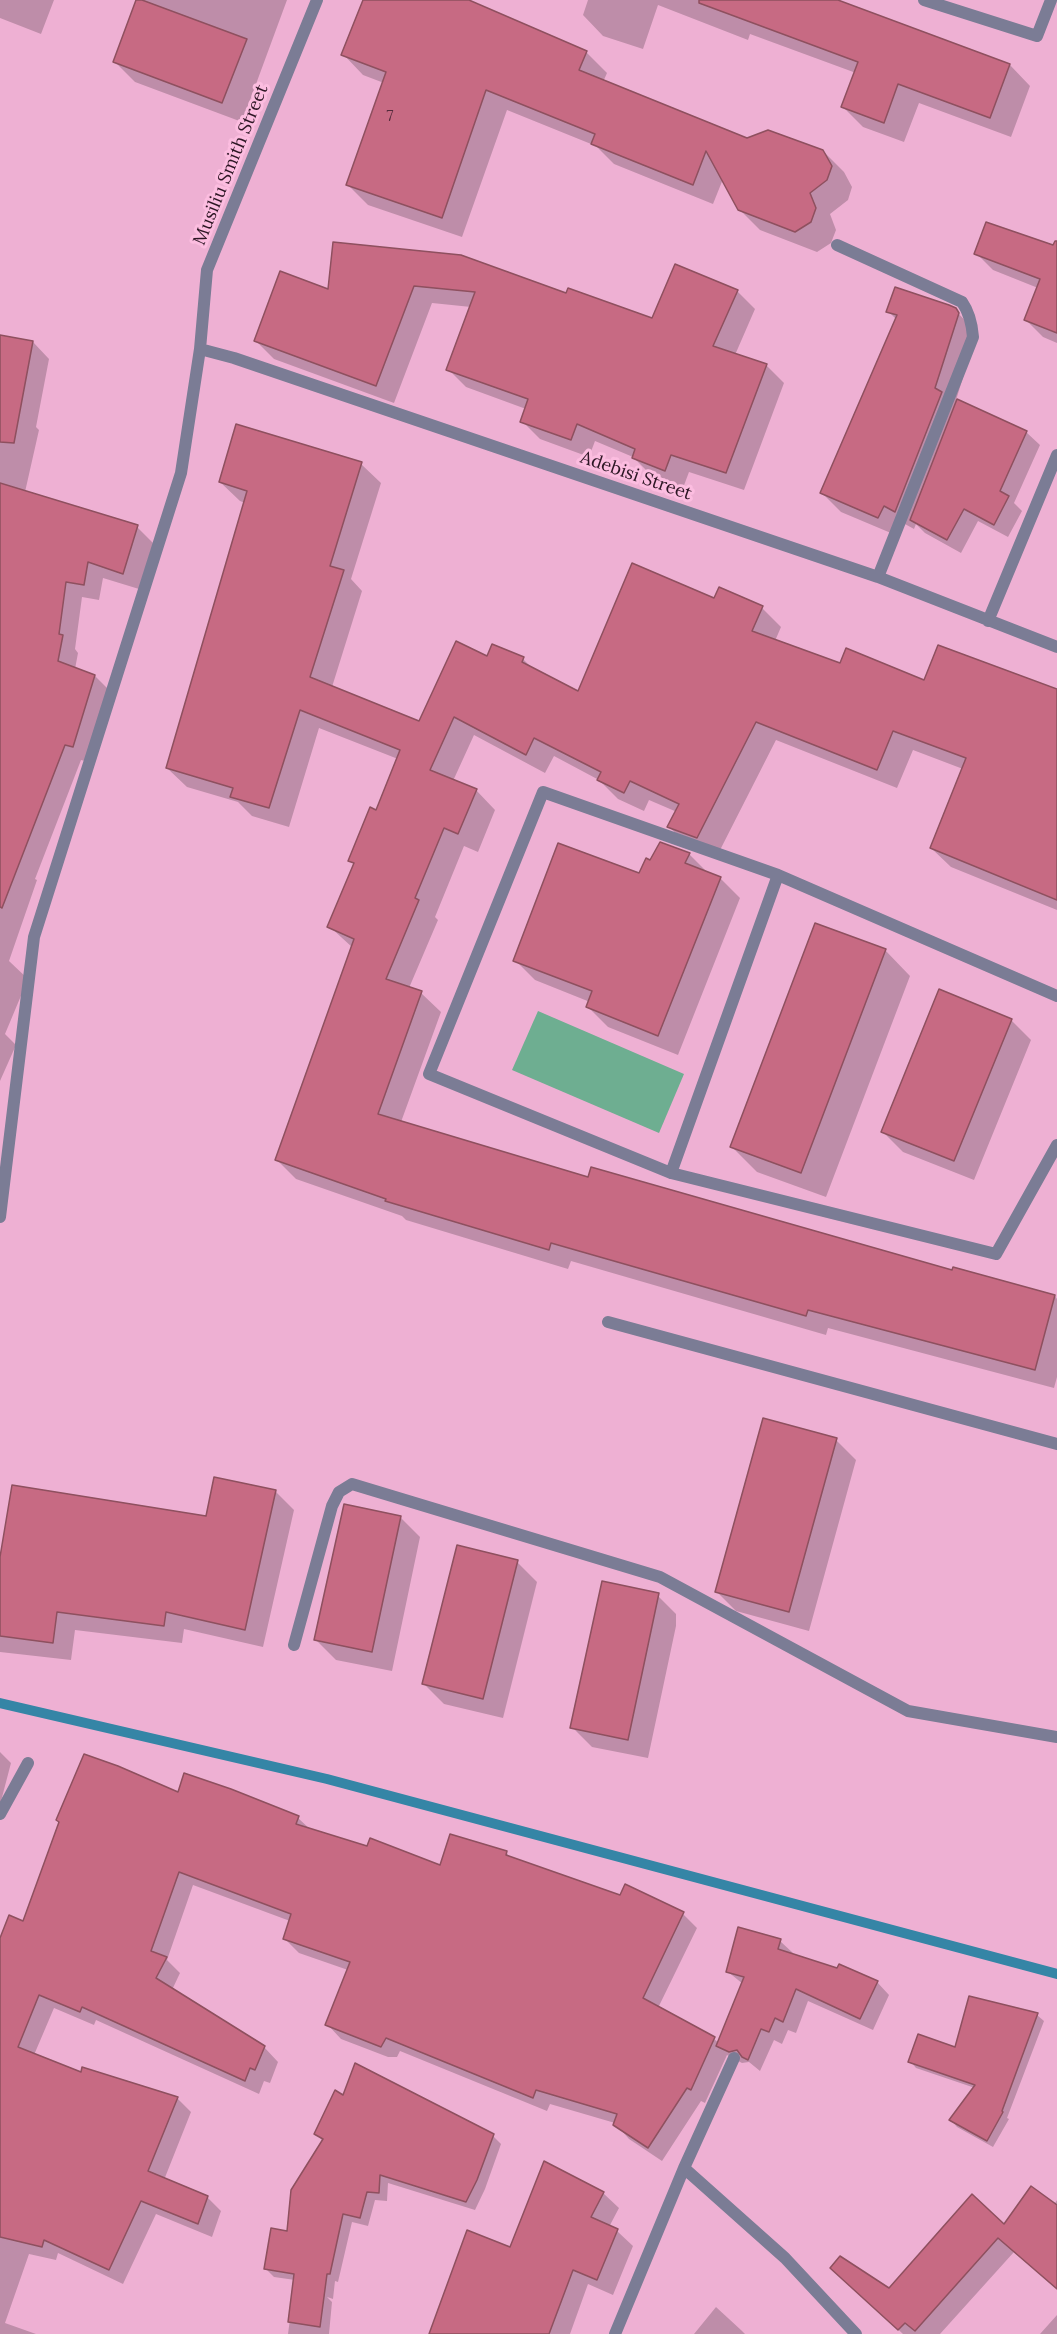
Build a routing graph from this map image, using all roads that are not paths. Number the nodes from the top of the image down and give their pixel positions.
1 (317, 0) edge
2 (924, 0) edge
3 (1051, 0) edge
4 (837, 245) dead end
5 (200, 349) junction
6 (1057, 455) edge
7 (878, 577) junction
8 (988, 621) junction
9 (1057, 647) edge
10 (778, 875) junction
11 (1057, 996) edge
12 (1057, 1145) edge
13 (671, 1173) junction
14 (0, 1217) edge
15 (608, 1322) dead end
16 (1057, 1444) edge
17 (294, 1645) dead end
18 (1057, 1737) edge
19 (28, 1763) dead end
20 (0, 1814) edge
21 (734, 2058) dead end
22 (684, 2168) junction
23 (615, 2334) edge
24 (856, 2334) edge

1 - 5 street, Musiliu Smith Street
2 - 3 street
4 - 7 street
5 - 7 street, Adebisi Street
5 - 14 street, Musiliu Smith Street
6 - 8 street
7 - 8 street, Adebisi Street
8 - 9 street, Adebisi Street
10 - 11 street
10 - 13 street
10 - 13 street
12 - 13 street
15 - 16 street
17 - 18 street
19 - 20 street
21 - 22 street
22 - 23 street
22 - 24 street

